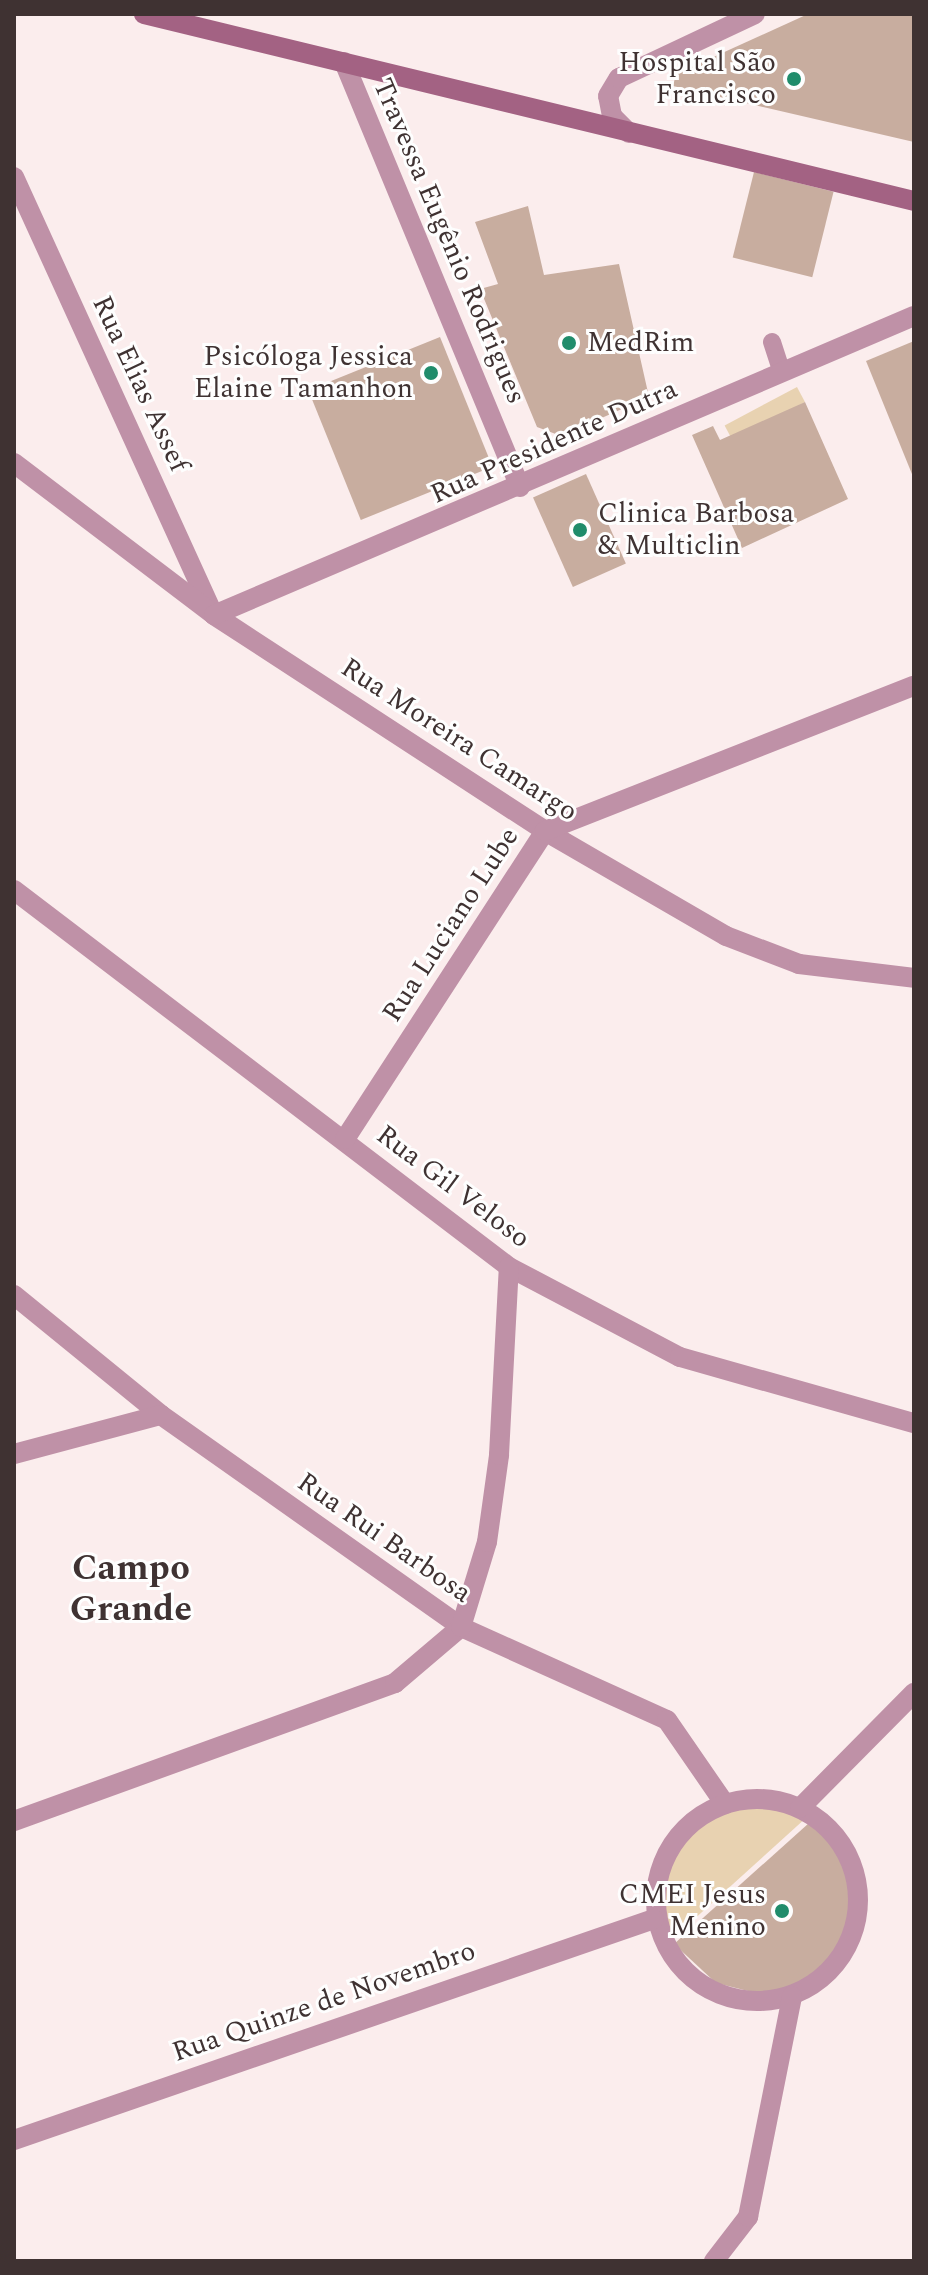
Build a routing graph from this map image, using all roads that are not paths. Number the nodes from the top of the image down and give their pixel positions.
1 (144, 14) edge
2 (755, 14) edge
3 (344, 62) junction
4 (629, 133) junction
5 (14, 177) edge
6 (914, 201) edge
7 (914, 316) edge
8 (772, 342) dead end
9 (782, 372) junction
10 (14, 463) edge
11 (520, 487) junction
12 (214, 615) junction
13 (914, 686) edge
14 (545, 831) junction
15 (14, 890) edge
16 (914, 978) edge
17 (345, 1139) junction
18 (509, 1267) junction
19 (14, 1295) edge
20 (161, 1415) junction
21 (914, 1423) edge
22 (14, 1454) edge
23 (461, 1627) junction
24 (914, 1693) edge
25 (725, 1804) junction
26 (800, 1808) junction
27 (14, 1821) edge
28 (654, 1919) junction
29 (792, 1996) junction
30 (14, 2140) edge
31 (714, 2261) edge

1 - 3 main road
2 - 4 street
3 - 4 main road
3 - 11 street, Travessa Eugênio Rodrigues
4 - 6 main road
5 - 12 street, Rua Elias Assef
7 - 9 street, Rua Presidente Dutra
8 - 9 lane
9 - 11 street, Rua Presidente Dutra
10 - 12 street, Rua Moreira Camargo
11 - 12 street, Rua Presidente Dutra
12 - 14 street, Rua Moreira Camargo
13 - 14 street, Rua Luciano Lube
14 - 16 street, Rua Moreira Camargo
14 - 17 street, Rua Luciano Lube
15 - 17 street, Rua Gil Veloso
17 - 18 street, Rua Gil Veloso
18 - 21 street, Rua Gil Veloso
18 - 23 street
19 - 20 street, Rua Rui Barbosa
20 - 22 street
20 - 23 street, Rua Rui Barbosa
23 - 25 street, Rua Rui Barbosa
23 - 27 street
24 - 26 street
25 - 26 street
25 - 28 street
26 - 29 street
28 - 29 street
28 - 30 street, Rua Quinze de Novembro
29 - 31 street

